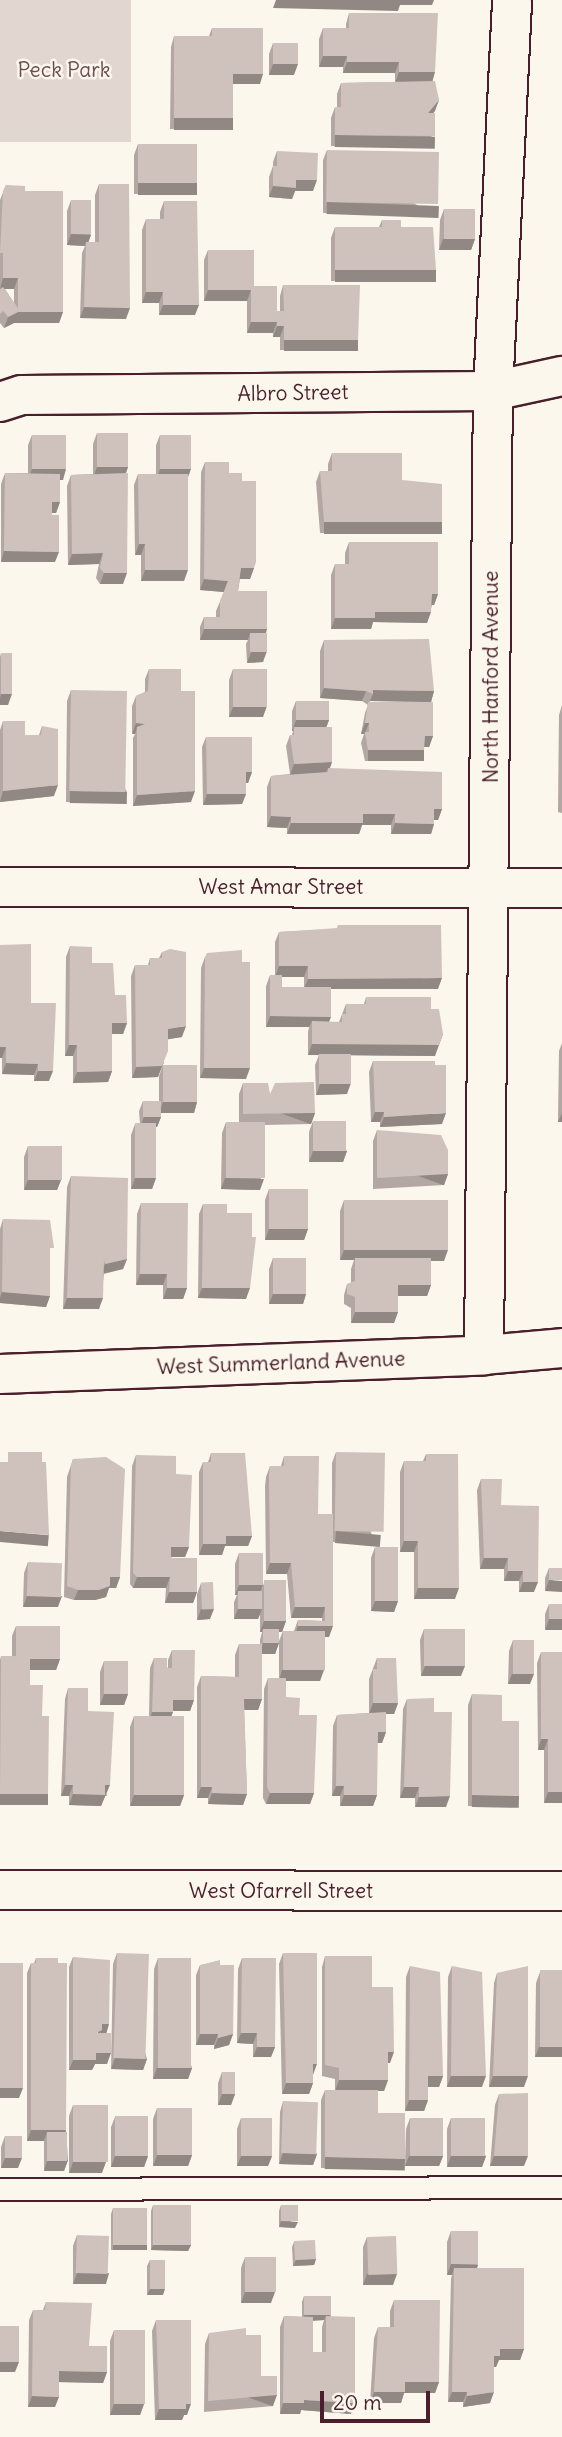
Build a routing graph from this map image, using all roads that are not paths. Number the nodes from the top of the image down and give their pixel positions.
1 (512, 0) edge
2 (562, 376) edge
3 (493, 391) junction
4 (11, 398) edge
5 (0, 887) edge
6 (489, 887) junction
7 (562, 888) edge
8 (562, 1348) edge
9 (484, 1355) junction
10 (0, 1374) edge
11 (0, 1891) edge
12 (562, 1891) edge
13 (562, 2187) edge
14 (0, 2189) edge

1 - 3 street, North Hanford Avenue
2 - 3 street, Albro Street
3 - 4 street, Albro Street
3 - 6 street, North Hanford Avenue
5 - 6 street, West Amar Street
6 - 7 street, West Amar Street
6 - 9 street, North Hanford Avenue
8 - 9 street, West Summerland Avenue
9 - 10 street, West Summerland Avenue
11 - 12 street, West Ofarrell Street
13 - 14 lane

